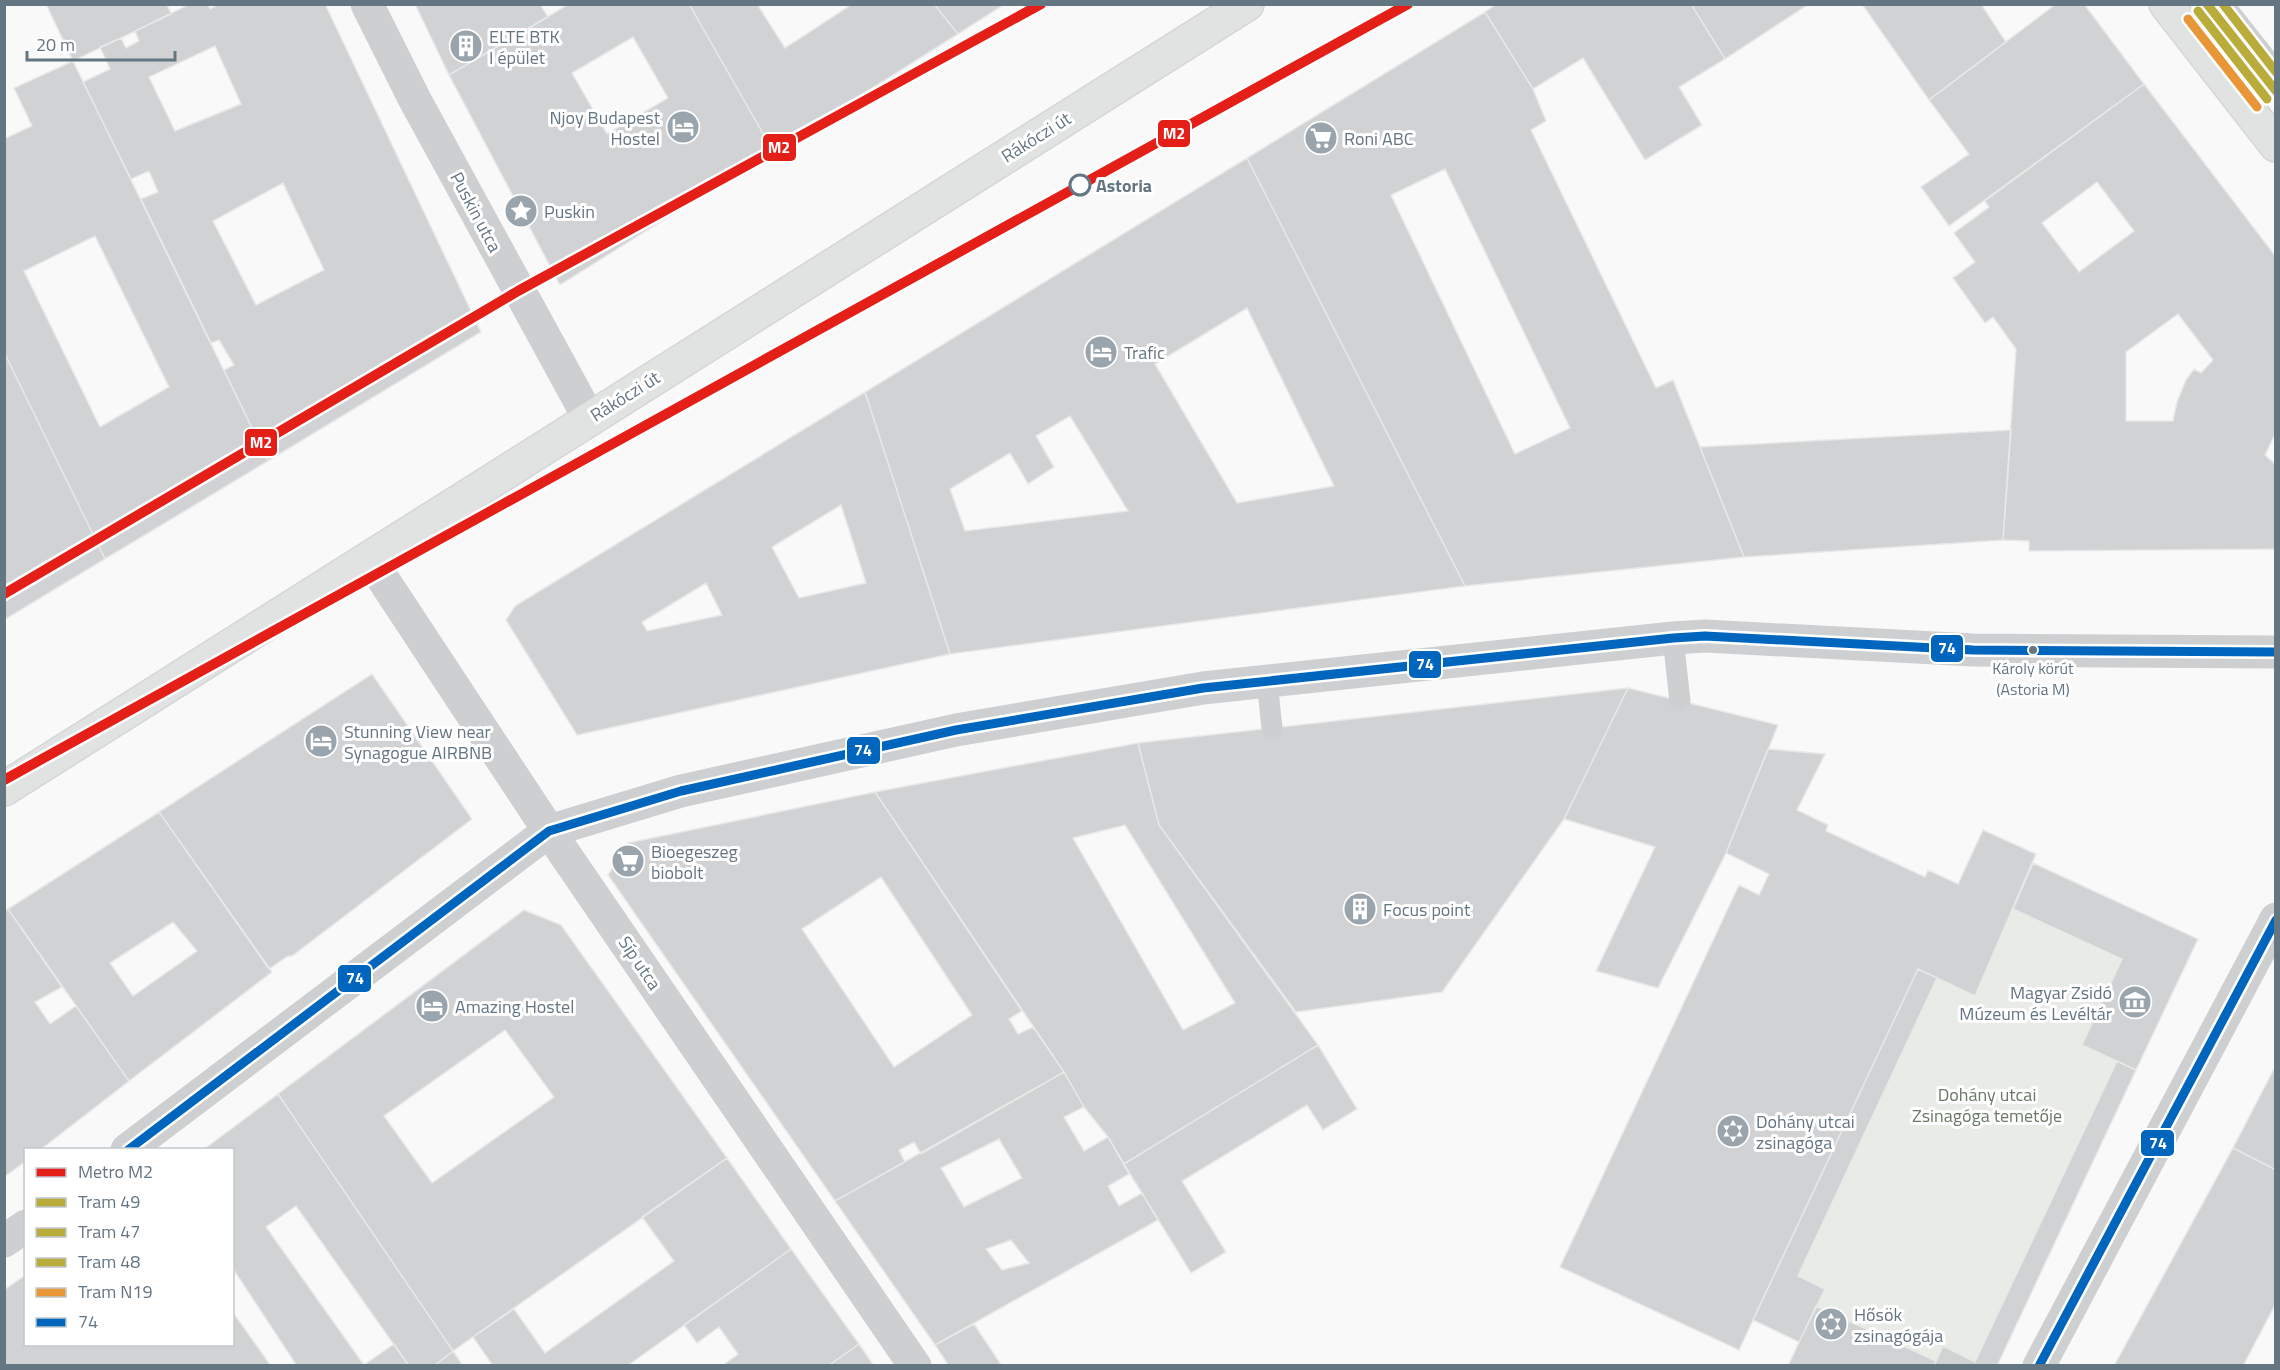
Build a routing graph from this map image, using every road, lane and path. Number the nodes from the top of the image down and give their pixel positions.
1 (367, 4) edge
2 (1246, 4) edge
3 (2166, 4) edge
4 (2223, 4) edge
5 (2276, 71) edge
6 (2276, 145) edge
7 (589, 418) junction
8 (369, 558) junction
9 (1673, 638) junction
10 (2276, 652) edge
11 (1267, 681) junction
12 (1680, 701) dead end
13 (1272, 728) dead end
14 (4, 789) edge
15 (549, 831) junction
16 (2276, 919) edge
17 (128, 1148) edge
18 (24, 1227) edge
19 (4, 1241) edge
20 (915, 1365) edge
21 (2039, 1365) edge

1 - 7 street, Puskin utca
2 - 7 main road, Rákóczi út
3 - 6 main road
4 - 5 lane
7 - 8 main road, Rákóczi út
8 - 14 main road, Rákóczi út
8 - 15 street, Síp utca
9 - 10 street
9 - 11 street
9 - 12 lane
11 - 13 lane
11 - 15 street
15 - 17 street
15 - 20 street, Síp utca
16 - 21 street
18 - 19 street

